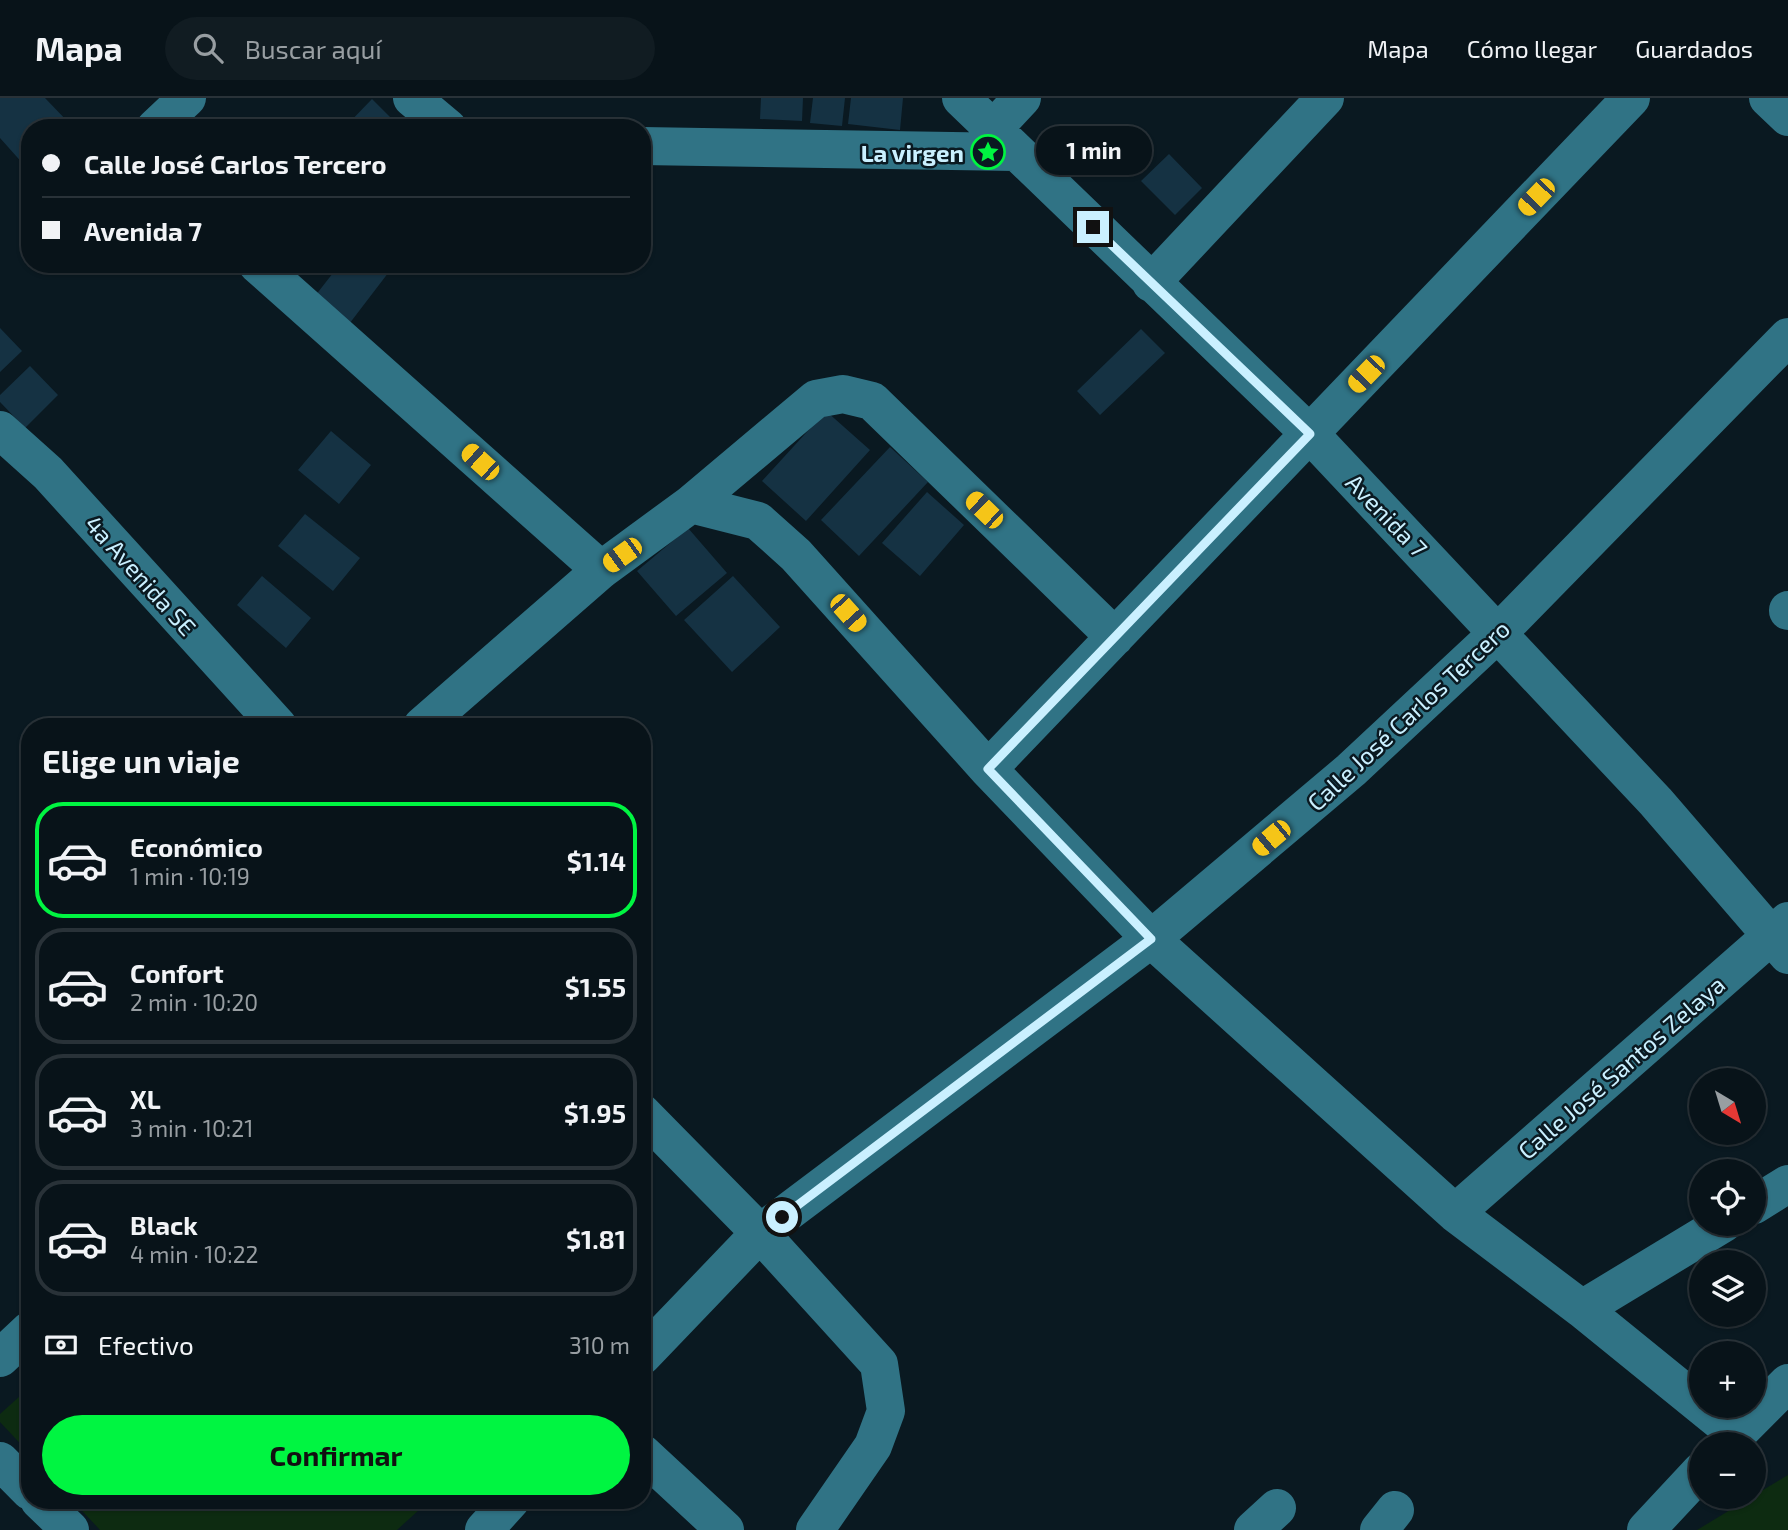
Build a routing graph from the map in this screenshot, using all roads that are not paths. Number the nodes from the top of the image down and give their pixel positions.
1 (187, 98) edge
2 (412, 98) edge
3 (961, 98) edge
4 (1022, 98) edge
5 (1325, 98) edge
6 (1631, 98) edge
7 (1768, 98) edge
8 (1788, 117) edge
9 (165, 119) edge
10 (437, 119) edge
11 (1004, 141) junction
12 (651, 146) edge
13 (267, 273) edge
14 (1151, 283) junction
15 (1788, 337) edge
16 (0, 430) edge
17 (1310, 434) junction
18 (691, 504) junction
19 (601, 570) junction
20 (1499, 632) junction
21 (1115, 637) junction
22 (271, 718) edge
23 (431, 718) edge
24 (988, 769) junction
25 (1782, 938) edge
26 (1151, 939) junction
27 (651, 1122) edge
28 (1788, 1184) edge
29 (1766, 1198) edge
30 (1455, 1213) junction
31 (760, 1233) junction
32 (1703, 1236) edge
33 (1582, 1309) junction
34 (21, 1338) edge
35 (651, 1347) edge
36 (0, 1358) edge
37 (1788, 1383) edge
38 (1723, 1432) edge
39 (1738, 1432) edge
40 (0, 1461) edge
41 (651, 1461) edge
42 (21, 1481) edge
43 (1689, 1484) edge
44 (48, 1509) edge
45 (503, 1509) edge
46 (70, 1530) edge
47 (484, 1530) edge
48 (725, 1530) edge
49 (815, 1530) edge
50 (1646, 1530) edge

1 - 9 street
2 - 10 street
3 - 11 street, Avenida 7
4 - 11 street
5 - 14 street
6 - 17 street
7 - 8 street
11 - 12 street
11 - 14 street, Avenida 7
13 - 19 street
14 - 17 street, Avenida 7
15 - 20 street, Calle José Carlos Tercero
16 - 22 street, 4a Avenida SE
17 - 20 street, Avenida 7
17 - 21 street
18 - 19 street
18 - 21 street
18 - 24 street
19 - 23 street
20 - 25 street, Avenida 7
20 - 26 street, Calle José Carlos Tercero
21 - 24 street
24 - 26 street
25 - 30 street, Calle José Santos Zelaya
26 - 30 street
26 - 31 street, Calle José Carlos Tercero
27 - 31 street
28 - 29 street
30 - 33 street
31 - 35 street, Calle José Carlos Tercero
31 - 49 street
32 - 33 street
33 - 38 street
34 - 36 street
37 - 39 street
40 - 42 street
41 - 48 street
43 - 50 street
44 - 46 street
45 - 47 street

